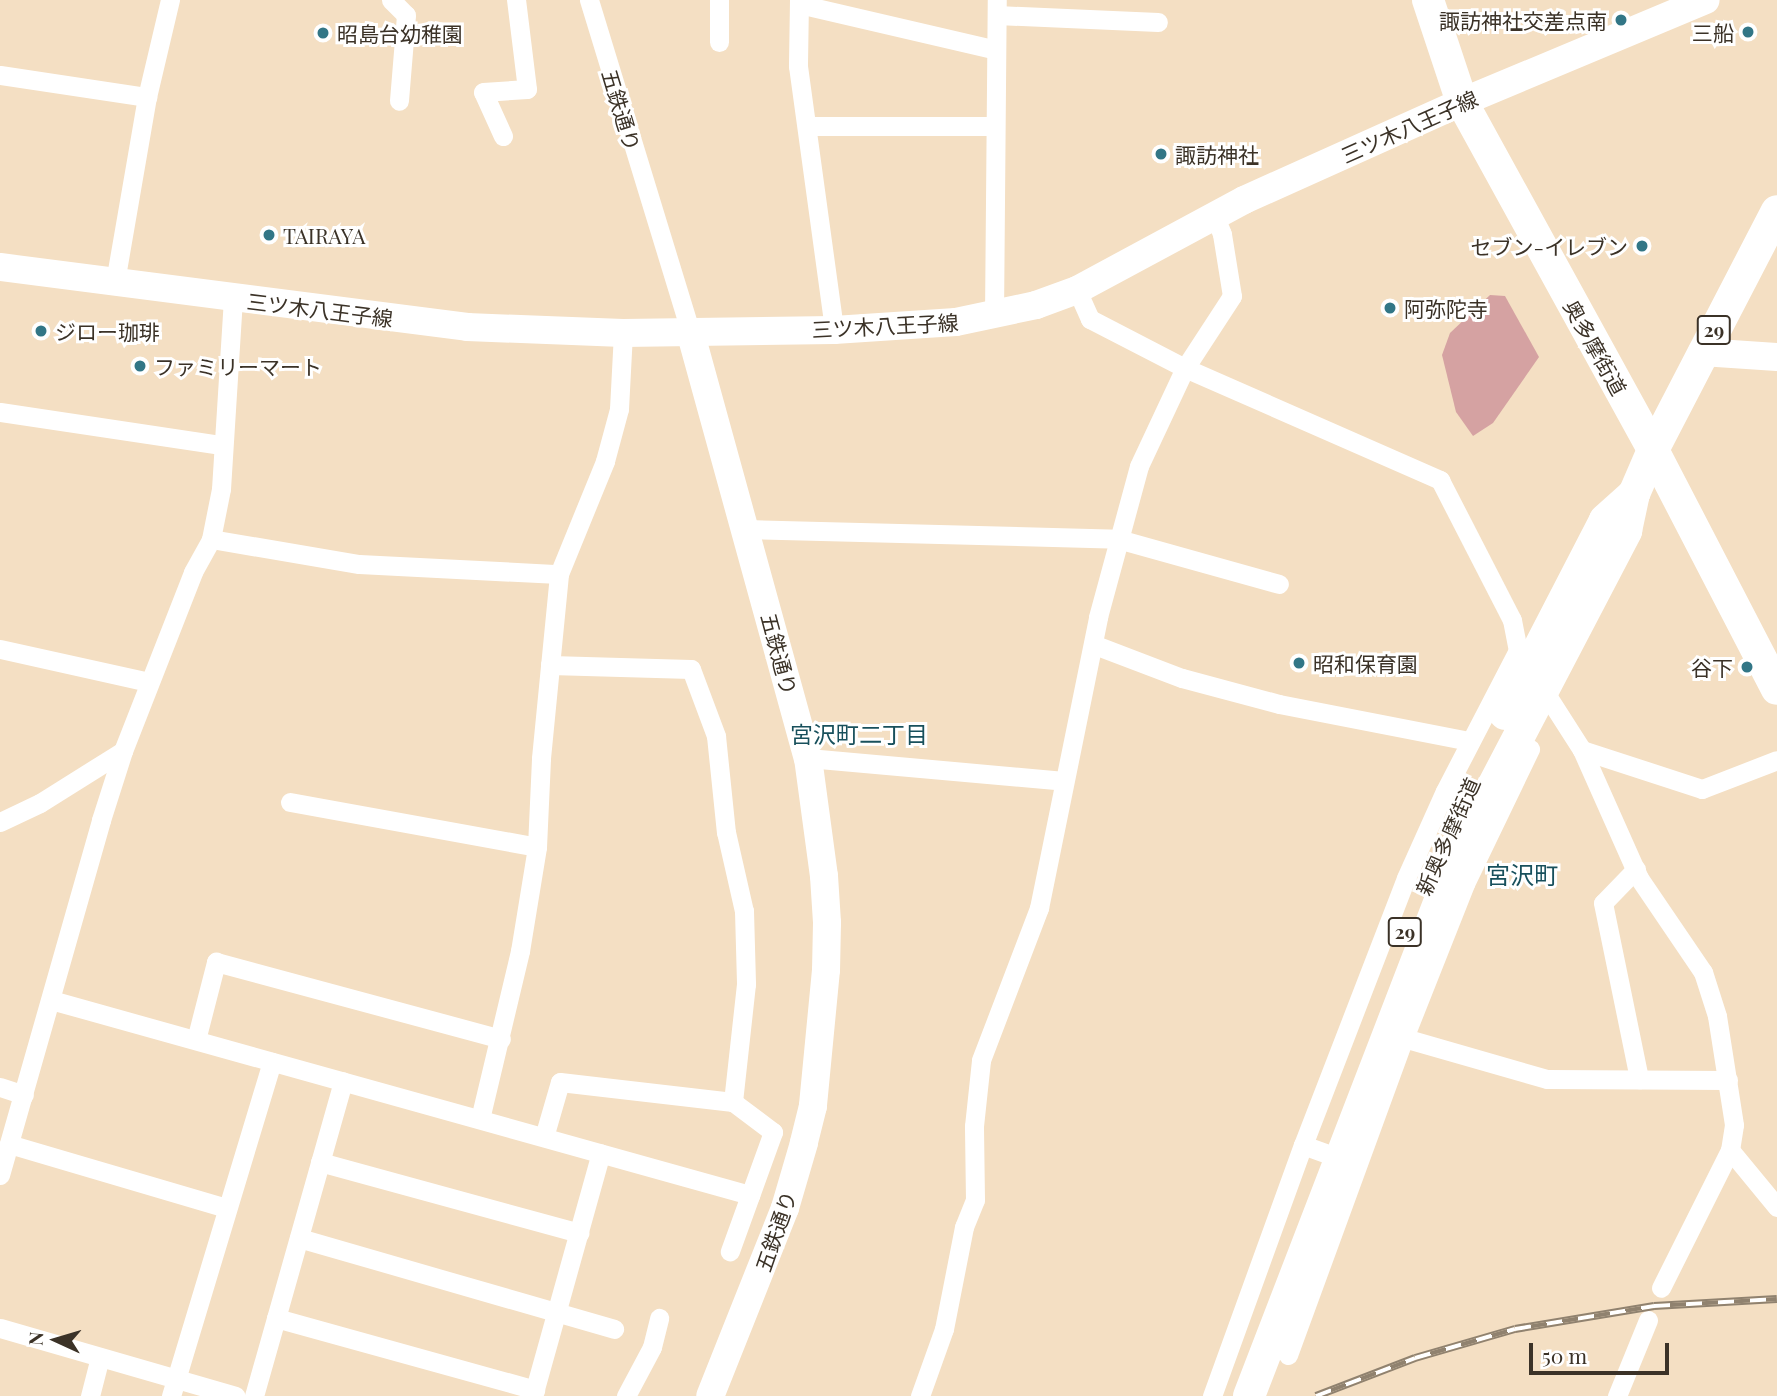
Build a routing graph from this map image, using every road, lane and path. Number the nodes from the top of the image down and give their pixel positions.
1 (170, 0) edge
2 (391, 0) edge
3 (516, 0) edge
4 (589, 0) edge
5 (719, 0) edge
6 (1428, 0) edge
7 (1706, 0) edge
8 (799, 2) edge
9 (997, 8) edge
10 (1158, 22) dead end
11 (719, 42) dead end
12 (996, 50) junction
13 (0, 75) edge
14 (147, 97) junction
15 (399, 101) dead end
16 (1462, 102) junction
17 (995, 126) junction
18 (807, 127) junction
19 (503, 136) dead end
20 (1777, 211) edge
21 (1214, 214) junction
22 (0, 267) edge
23 (116, 282) junction
24 (1077, 290) junction
25 (233, 299) junction
26 (994, 316) junction
27 (834, 330) junction
28 (690, 331) junction
29 (623, 334) junction
30 (1702, 352) junction
31 (1777, 357) edge
32 (1185, 368) junction
33 (0, 412) edge
34 (222, 445) junction
35 (1654, 450) junction
36 (1634, 494) junction
37 (746, 529) junction
38 (211, 539) junction
39 (1118, 539) junction
40 (559, 574) junction
41 (1279, 584) dead end
42 (1095, 645) junction
43 (0, 649) edge
44 (1521, 654) junction
45 (550, 664) junction
46 (149, 682) junction
47 (1777, 689) edge
48 (1551, 701) junction
49 (1470, 741) junction
50 (1582, 750) junction
51 (123, 751) junction
52 (808, 758) junction
53 (1777, 760) edge
54 (1064, 781) junction
55 (290, 802) dead end
56 (0, 822) edge
57 (537, 847) junction
58 (1636, 869) junction
59 (51, 1000) junction
60 (501, 1038) junction
61 (1404, 1038) junction
62 (196, 1040) junction
63 (272, 1062) junction
64 (1639, 1079) junction
65 (1728, 1080) junction
66 (343, 1081) junction
67 (0, 1087) edge
68 (24, 1095) junction
69 (733, 1102) junction
70 (480, 1119) junction
71 (544, 1137) junction
72 (9, 1144) junction
73 (1308, 1146) junction
74 (1730, 1150) junction
75 (601, 1153) junction
76 (320, 1161) junction
77 (1354, 1163) junction
78 (0, 1175) edge
79 (750, 1195) junction
80 (1777, 1207) edge
81 (227, 1209) junction
82 (579, 1233) junction
83 (299, 1238) junction
84 (730, 1251) dead end
85 (1661, 1288) dead end
86 (557, 1312) junction
87 (276, 1318) junction
88 (659, 1318) dead end
89 (1648, 1320) dead end
90 (0, 1328) edge
91 (614, 1329) dead end
92 (1288, 1355) dead end
93 (100, 1357) junction
94 (174, 1387) edge
95 (534, 1393) edge
96 (90, 1396) edge
97 (235, 1396) edge
98 (254, 1396) edge
99 (626, 1396) edge
100 (710, 1396) edge
101 (920, 1396) edge
102 (1212, 1396) edge
103 (1229, 1396) edge
104 (1249, 1396) edge
105 (1617, 1396) edge

1 - 14 street
2 - 15 street
3 - 19 street
4 - 28 street, 五鉄通り
5 - 11 street
6 - 16 main road, 奥多摩街道
7 - 16 main road, 三ツ木八王子線
8 - 12 street
8 - 18 street
9 - 10 street
9 - 12 street
12 - 17 street
13 - 14 street
14 - 23 street
16 - 21 main road, 三ツ木八王子線
16 - 35 main road, 奥多摩街道
17 - 18 street
17 - 26 street
18 - 27 street
20 - 30 main road, 新奥多摩街道 / 29
21 - 24 main road, 三ツ木八王子線
21 - 32 street
22 - 23 main road, 三ツ木八王子線
23 - 25 main road, 三ツ木八王子線
24 - 26 main road, 三ツ木八王子線
24 - 32 street
25 - 29 main road, 三ツ木八王子線
25 - 34 street
26 - 27 main road, 三ツ木八王子線
27 - 28 main road, 三ツ木八王子線
28 - 29 main road, 三ツ木八王子線
28 - 37 main road, 五鉄通り
29 - 40 street
30 - 31 main road
30 - 35 main road, 新奥多摩街道 / 29
32 - 39 street
32 - 44 street
33 - 34 street
34 - 38 street
35 - 36 main road, 新奥多摩街道 / 29
35 - 47 main road, 奥多摩街道
36 - 103 main road, 新奥多摩街道 / 29
36 - 104 main road, 新奥多摩街道 / 29
37 - 39 street
37 - 52 main road, 五鉄通り
38 - 40 street
38 - 46 street
39 - 41 street
39 - 42 street
40 - 45 street
42 - 49 street
42 - 54 street
43 - 46 street
44 - 48 street
44 - 49 street
45 - 57 street
45 - 69 street
46 - 51 street
48 - 50 street
48 - 61 street
49 - 73 street
50 - 53 street
50 - 58 street
51 - 56 street
51 - 59 street
52 - 54 street
52 - 100 main road, 五鉄通り
54 - 101 street
55 - 57 street
57 - 60 street
58 - 64 street
58 - 65 street
59 - 62 street
59 - 68 street
60 - 62 street
60 - 70 street
61 - 64 street
61 - 77 street
62 - 63 street
63 - 66 street
63 - 81 street
64 - 65 street
65 - 74 street
66 - 70 street
66 - 76 street
67 - 68 street
68 - 72 street
69 - 71 street
69 - 79 street
70 - 71 street
71 - 75 street
72 - 78 street
72 - 81 street
73 - 77 street
73 - 102 street
74 - 80 street
74 - 85 street
75 - 79 street
75 - 82 street
76 - 82 street
76 - 83 street
77 - 92 street
79 - 84 street
81 - 94 street
82 - 86 street
83 - 86 street
83 - 87 street
86 - 91 street
86 - 95 street
87 - 95 street
87 - 98 street
88 - 99 street
89 - 105 street
90 - 93 street
93 - 94 street
93 - 96 street
94 - 97 street

